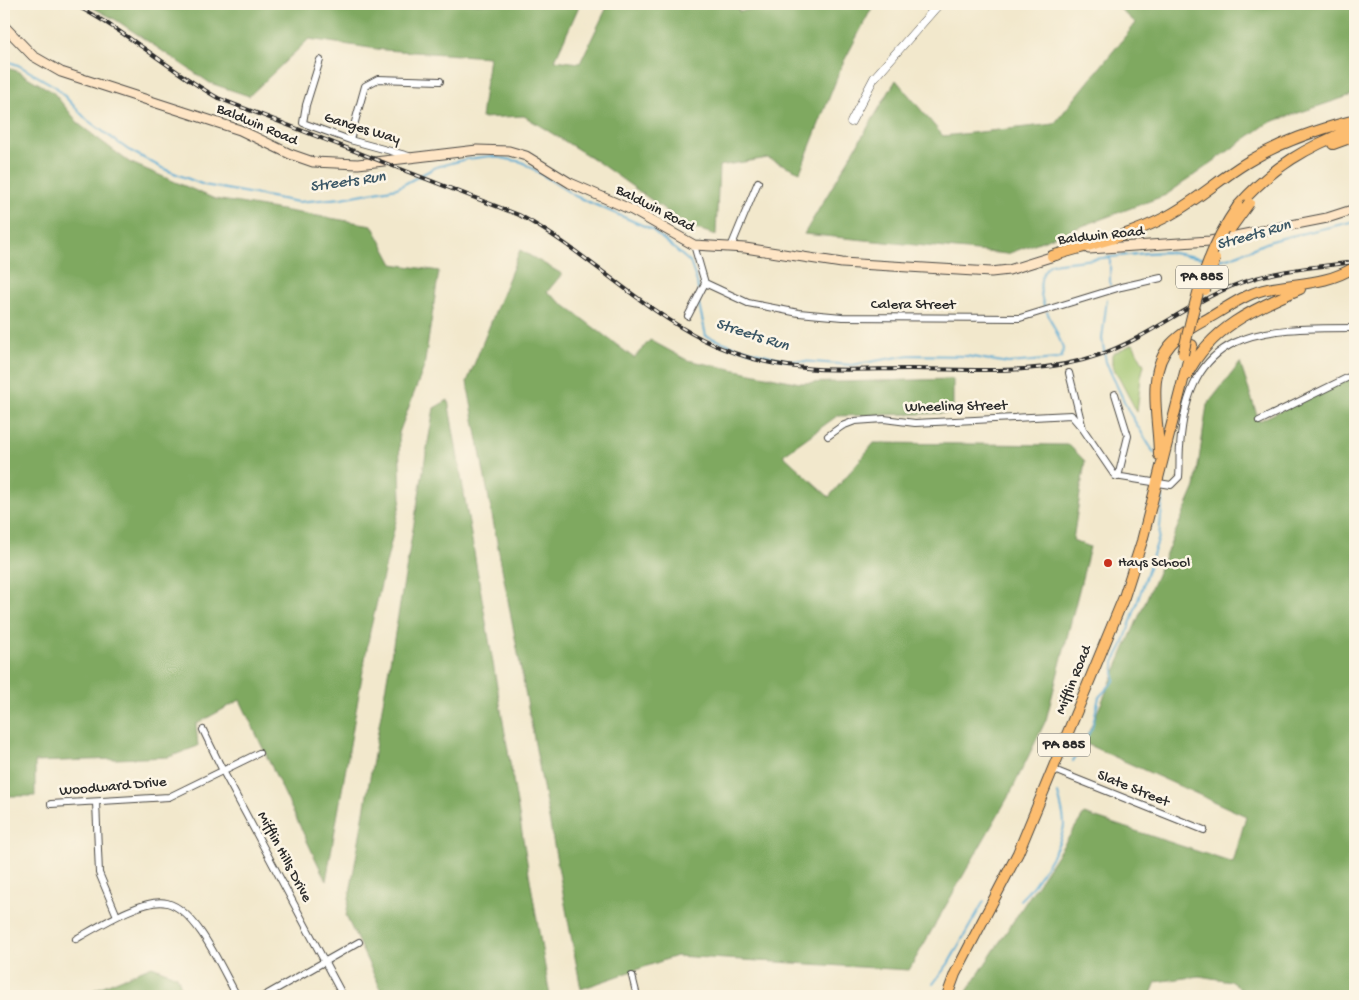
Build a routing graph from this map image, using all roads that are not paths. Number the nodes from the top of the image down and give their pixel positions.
1 (939, 4) edge
2 (5, 28) edge
3 (320, 60) dead end
4 (440, 81) dead end
5 (1355, 120) edge
6 (852, 122) dead end
7 (1355, 128) edge
8 (1355, 136) edge
9 (350, 140) junction
10 (413, 157) junction
11 (758, 182) dead end
12 (1355, 209) edge
13 (694, 245) junction
14 (731, 247) junction
15 (1052, 256) junction
16 (1355, 268) edge
17 (1161, 278) dead end
18 (705, 283) junction
19 (1313, 284) junction
20 (688, 316) dead end
21 (1355, 328) edge
22 (1069, 373) dead end
23 (1355, 374) edge
24 (1181, 390) junction
25 (1115, 394) dead end
26 (1259, 421) dead end
27 (1083, 429) junction
28 (828, 436) dead end
29 (1165, 448) junction
30 (1118, 477) junction
31 (1157, 478) junction
32 (203, 730) dead end
33 (258, 753) dead end
34 (1054, 770) junction
35 (223, 771) junction
36 (96, 802) junction
37 (51, 804) dead end
38 (1204, 830) dead end
39 (117, 916) junction
40 (76, 940) dead end
41 (360, 942) dead end
42 (325, 961) junction
43 (632, 976) dead end
44 (237, 996) edge
45 (264, 996) edge
46 (343, 996) edge
47 (637, 996) edge
48 (947, 996) edge

1 - 6 street
2 - 10 main road, Baldwin Road
3 - 9 street, Ganges Way
4 - 9 street
5 - 15 main road
7 - 29 main road, Mifflin Road / PA 885, bridge
8 - 24 main road, Mifflin Road / PA 885, bridge
9 - 10 street, Ganges Way
10 - 13 main road, Baldwin Road
11 - 14 street
12 - 15 main road, Baldwin Road
13 - 14 main road, Baldwin Road
13 - 18 street
14 - 15 main road, Baldwin Road
16 - 19 main road
17 - 18 street, Calera Street
18 - 20 street
19 - 24 main road
19 - 31 main road
21 - 31 street
22 - 27 street
23 - 26 street
24 - 29 main road, Mifflin Road / PA 885
25 - 30 street
27 - 28 street, Wheeling Street
27 - 30 street
29 - 31 main road, Mifflin Road / PA 885
30 - 31 street
31 - 34 main road, Mifflin Road / PA 885
32 - 35 street, Mifflin Hills Drive
33 - 35 street, Woodward Drive
34 - 38 street, Slate Street
34 - 48 main road, Mifflin Road / PA 885
35 - 36 street, Woodward Drive
35 - 42 street, Mifflin Hills Drive
36 - 37 street, Woodward Drive
36 - 39 street
39 - 40 street
39 - 44 street
41 - 42 street
42 - 45 street
42 - 46 street, Mifflin Hills Drive
43 - 47 street

